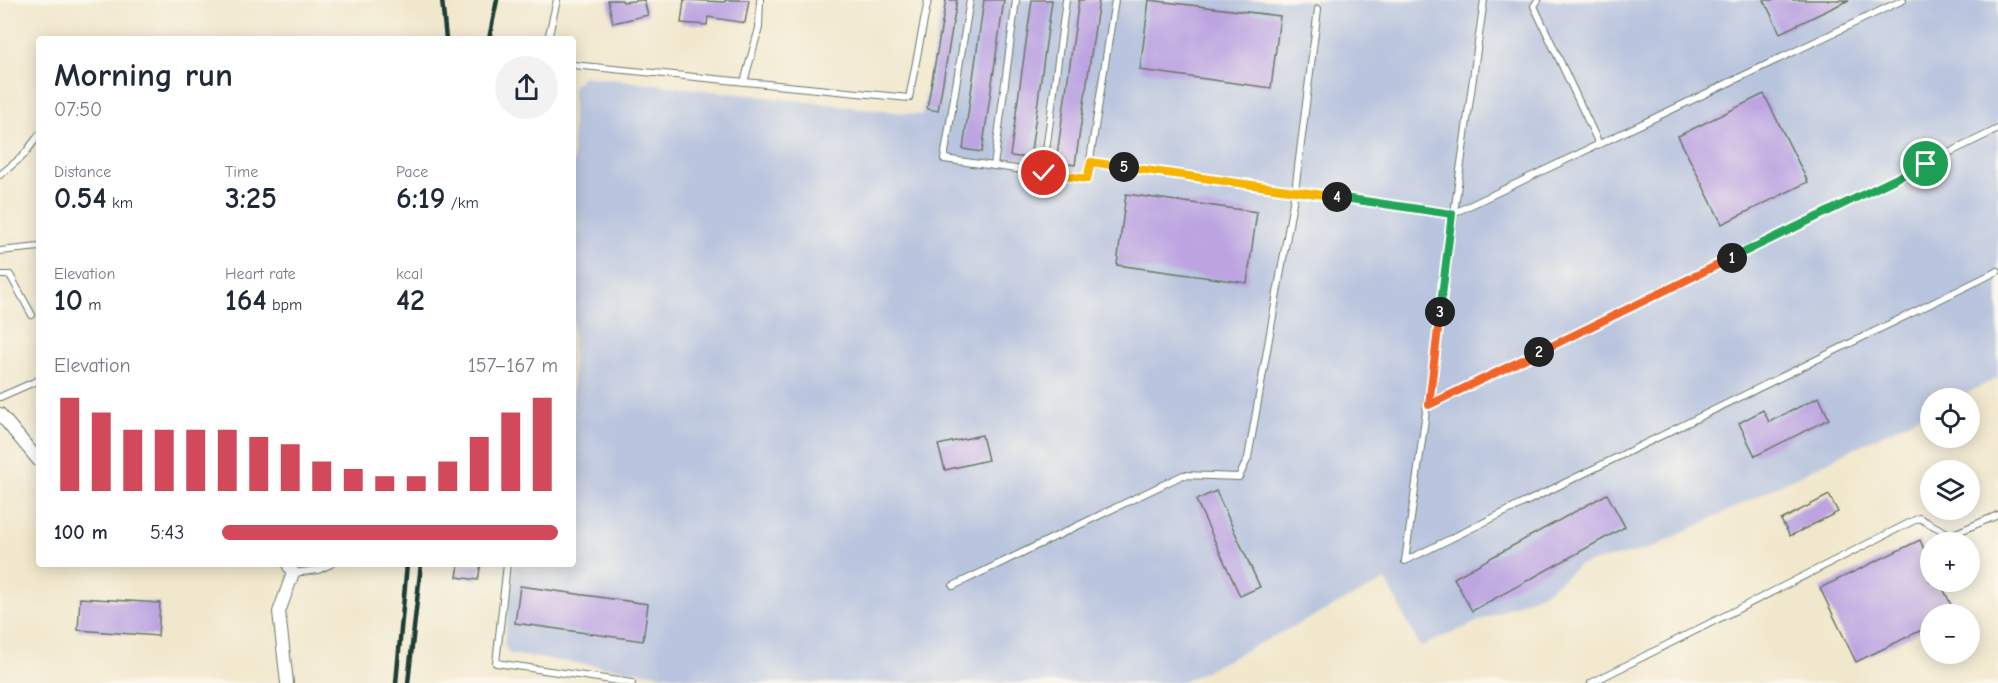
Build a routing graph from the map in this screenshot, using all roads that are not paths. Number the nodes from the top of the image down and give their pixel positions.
1 (557, 0) edge
2 (760, 0) edge
3 (928, 0) edge
4 (970, 0) edge
5 (1016, 0) edge
6 (1066, 0) edge
7 (1115, 0) edge
8 (1484, 0) edge
9 (1538, 0) edge
10 (1903, 0) edge
11 (1318, 9) dead end
12 (549, 36) edge
13 (576, 65) edge
14 (744, 82) junction
15 (1998, 130) edge
16 (36, 139) edge
17 (1599, 144) junction
18 (1091, 162) junction
19 (994, 166) junction
20 (1044, 173) junction
21 (0, 175) edge
22 (1295, 191) junction
23 (1452, 214) junction
24 (36, 248) edge
25 (0, 251) edge
26 (1998, 271) edge
27 (0, 275) edge
28 (32, 315) dead end
29 (36, 381) edge
30 (0, 397) edge
31 (1429, 405) junction
32 (0, 414) edge
33 (36, 456) edge
34 (1998, 515) edge
35 (324, 567) edge
36 (507, 567) edge
37 (291, 568) edge
38 (953, 586) dead end
39 (287, 683) edge
40 (632, 683) edge
41 (1591, 683) edge

1 - 12 lane
2 - 14 lane
3 - 14 lane
4 - 19 lane
5 - 19 lane
6 - 20 lane
7 - 18 lane
8 - 23 lane
9 - 17 lane
10 - 17 lane
11 - 22 lane
13 - 14 lane
15 - 31 lane
16 - 21 lane
17 - 23 lane
18 - 20 lane
18 - 22 lane
19 - 20 lane
22 - 23 lane
22 - 38 lane
23 - 31 lane
24 - 25 lane
26 - 31 lane
27 - 28 lane
29 - 30 lane
32 - 33 street
34 - 41 lane
35 - 37 lane
36 - 40 lane
37 - 39 street

